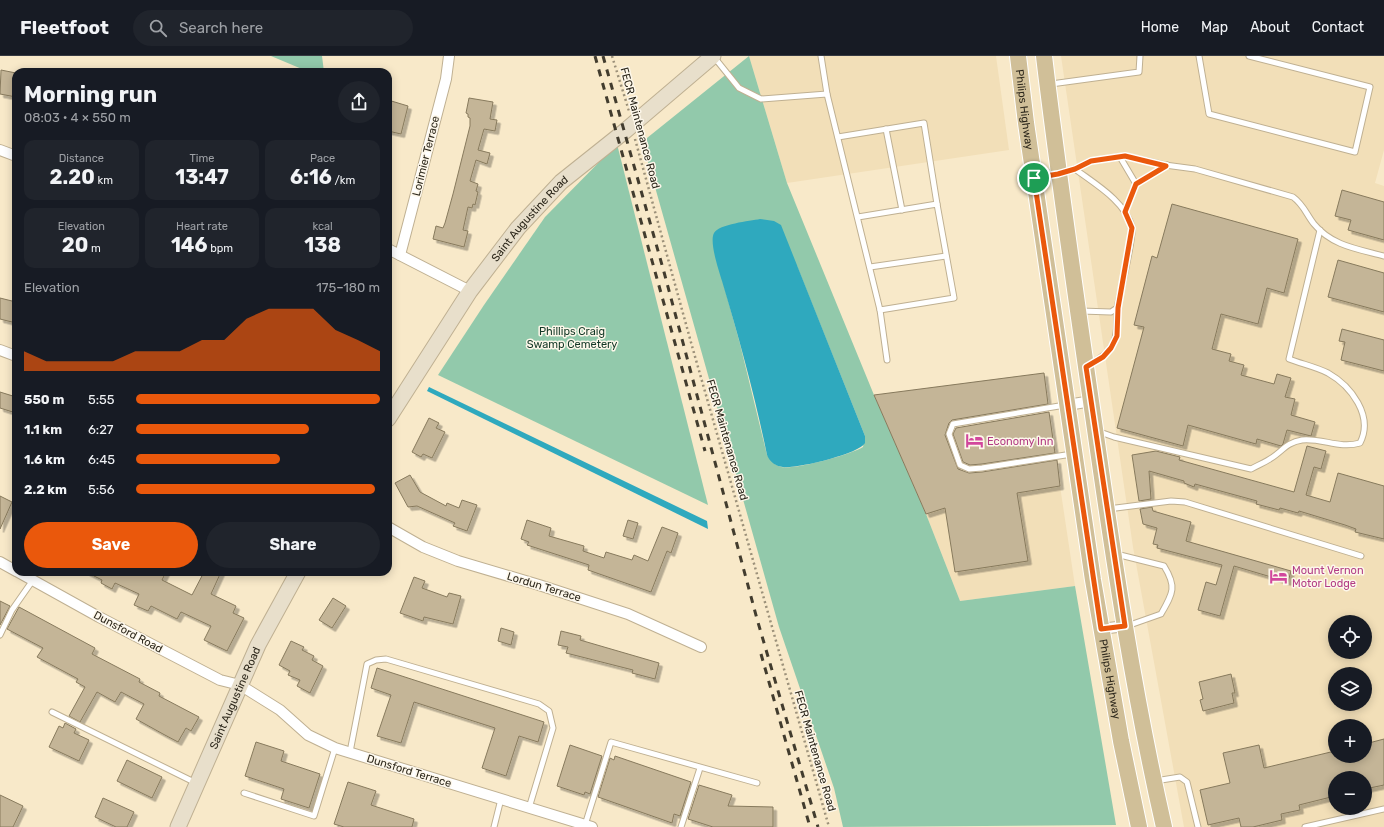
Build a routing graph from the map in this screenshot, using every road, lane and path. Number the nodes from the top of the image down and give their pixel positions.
1 (449, 56) edge
2 (612, 56) edge
3 (713, 56) edge
4 (821, 56) edge
5 (1018, 56) edge
6 (1044, 56) edge
7 (1140, 56) edge
8 (1199, 56) edge
9 (1249, 56) edge
10 (1048, 85) junction
11 (827, 94) junction
12 (633, 124) junction
13 (886, 129) junction
14 (838, 137) junction
15 (0, 150) edge
16 (12, 154) edge
17 (1120, 157) junction
18 (1166, 166) junction
19 (1075, 169) junction
20 (1058, 174) junction
21 (1034, 178) junction
22 (1136, 184) junction
23 (937, 204) junction
24 (902, 210) junction
25 (1125, 212) junction
26 (858, 216) junction
27 (1320, 230) junction
28 (392, 251) edge
29 (400, 255) junction
30 (946, 256) junction
31 (1384, 256) edge
32 (870, 267) junction
33 (470, 291) junction
34 (1118, 308) junction
35 (880, 310) junction
36 (1078, 311) junction
37 (0, 350) edge
38 (12, 354) edge
39 (887, 360) dead end
40 (1086, 367) junction
41 (1091, 401) junction
42 (1068, 405) junction
43 (392, 413) edge
44 (1095, 430) junction
45 (1075, 454) junction
46 (1107, 509) junction
47 (392, 529) edge
48 (1113, 554) junction
49 (1361, 556) dead end
50 (0, 562) edge
51 (12, 569) edge
52 (25, 576) edge
53 (296, 576) edge
54 (33, 580) junction
55 (1125, 626) junction
56 (1101, 629) junction
57 (0, 634) edge
58 (701, 647) dead end
59 (240, 685) junction
60 (52, 712) dead end
61 (336, 748) junction
62 (350, 752) junction
63 (700, 768) junction
64 (1154, 781) junction
65 (757, 783) dead end
66 (197, 784) junction
67 (244, 793) dead end
68 (501, 799) junction
69 (529, 808) junction
70 (1384, 809) edge
71 (588, 826) edge
72 (178, 827) edge
73 (494, 827) edge
74 (681, 827) edge
75 (829, 827) edge
76 (1139, 827) edge
77 (1164, 827) edge
78 (1198, 827) edge
79 (1305, 827) edge

1 - 29 street, Lorimier Terrace
2 - 12 path, FECR Maintenance Road
3 - 11 lane
3 - 12 main road, Saint Augustine Road
4 - 11 lane
5 - 21 main road, Philips Highway
6 - 10 main road
7 - 10 lane
8 - 9 lane
10 - 20 main road
11 - 14 lane
12 - 33 main road, Saint Augustine Road
12 - 75 path, FECR Maintenance Road
13 - 14 lane
13 - 23 lane
13 - 24 lane
14 - 26 lane
15 - 16 street
17 - 18 lane
17 - 19 lane
17 - 22 lane
18 - 22 lane
18 - 27 lane
19 - 20 lane
19 - 25 lane
20 - 21 street
20 - 36 main road
21 - 42 main road, Philips Highway
22 - 25 lane
23 - 24 lane
23 - 30 lane
24 - 26 lane
25 - 34 lane
26 - 32 lane
27 - 31 lane
27 - 44 lane
28 - 29 street
29 - 33 street
30 - 32 lane
30 - 35 lane
32 - 35 lane
33 - 43 main road, Saint Augustine Road
34 - 36 lane
34 - 40 lane
35 - 39 lane
36 - 40 main road
37 - 38 street
40 - 41 main road
41 - 42 street
41 - 44 main road
42 - 45 main road, Philips Highway
42 - 45 lane
44 - 46 main road
45 - 56 main road, Philips Highway
46 - 48 main road
46 - 49 lane
47 - 58 street, Lordun Terrace
48 - 55 main road
48 - 55 lane
50 - 51 street, Dunsford Road
52 - 54 street, Dunsford Road
53 - 59 main road, Saint Augustine Road
54 - 57 lane
54 - 59 street, Dunsford Road
55 - 56 street
55 - 64 main road
56 - 76 main road, Philips Highway
59 - 61 street, Dunsford Terrace
59 - 66 main road, Saint Augustine Road
60 - 66 lane
61 - 62 street, Dunsford Terrace
61 - 67 lane
62 - 68 street, Dunsford Terrace
62 - 69 lane
63 - 65 lane
63 - 71 lane
63 - 74 lane
64 - 77 main road
64 - 78 lane
66 - 72 main road, Saint Augustine Road
68 - 69 street, Dunsford Terrace
68 - 73 lane
69 - 71 street, Dunsford Terrace
70 - 79 lane

